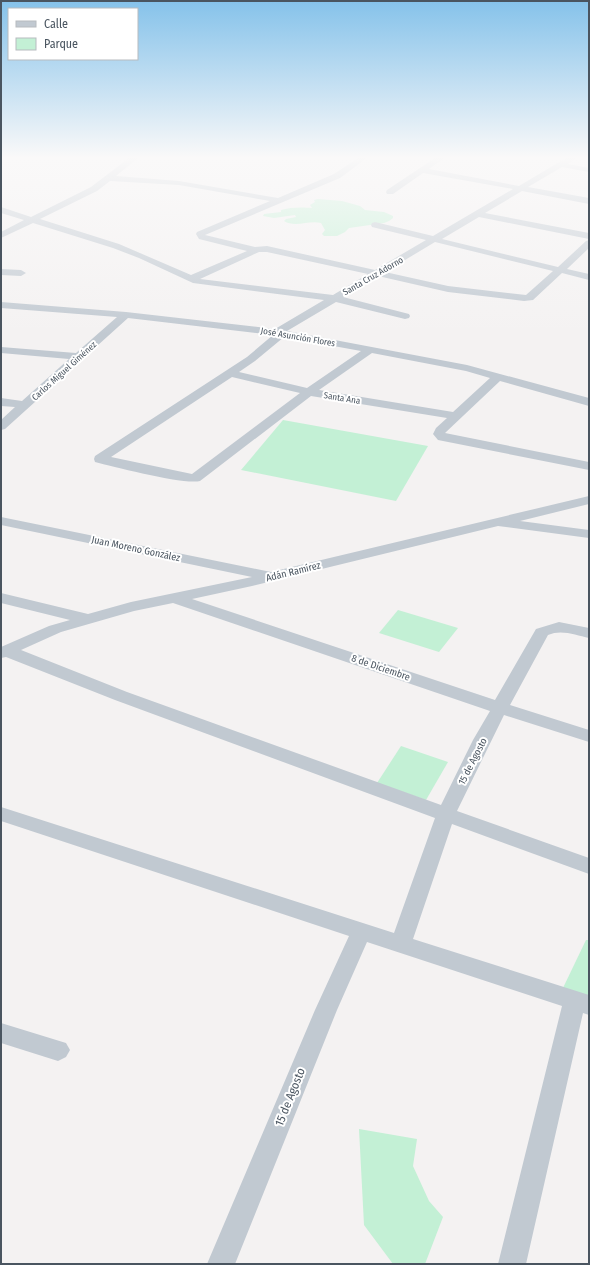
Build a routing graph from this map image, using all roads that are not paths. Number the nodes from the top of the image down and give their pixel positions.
1 (24, 217) edge
2 (35, 217) edge
3 (242, 217) edge
4 (473, 217) edge
5 (499, 217) edge
6 (31, 219) junction
7 (375, 225) dead end
8 (2, 234) edge
9 (589, 235) edge
10 (435, 240) junction
11 (589, 243) edge
12 (256, 250) junction
13 (558, 270) junction
14 (1, 272) edge
15 (21, 273) dead end
16 (379, 273) junction
17 (589, 277) edge
18 (191, 279) junction
19 (334, 298) junction
20 (1, 305) edge
21 (13, 306) junction
22 (1, 314) edge
23 (126, 315) junction
24 (405, 316) dead end
25 (280, 333) junction
26 (1, 350) edge
27 (370, 350) junction
28 (80, 357) junction
29 (230, 374) junction
30 (499, 376) junction
31 (309, 392) junction
32 (1, 402) edge
33 (589, 402) edge
34 (25, 405) junction
35 (455, 416) junction
36 (1, 426) edge
37 (589, 466) edge
38 (589, 500) edge
39 (1, 521) edge
40 (493, 522) junction
41 (589, 534) edge
42 (271, 576) junction
43 (174, 597) junction
44 (1, 598) edge
45 (88, 619) junction
46 (589, 633) edge
47 (4, 652) edge
48 (500, 708) junction
49 (589, 736) edge
50 (1, 814) edge
51 (446, 814) junction
52 (589, 866) edge
53 (361, 932) junction
54 (401, 943) junction
55 (582, 1002) edge
56 (1, 1033) edge
57 (58, 1050) dead end
58 (221, 1264) edge
59 (512, 1264) edge

1 - 6 street
2 - 6 street
3 - 12 street
4 - 10 street, Santa Cruz Adorno
5 - 9 street
6 - 8 street
6 - 18 street
7 - 10 street
10 - 13 street
10 - 16 street, Santa Cruz Adorno
11 - 13 street
12 - 16 street
12 - 18 street
13 - 16 street
13 - 17 street
14 - 15 street
16 - 19 street, Santa Cruz Adorno
18 - 19 street
19 - 24 street
19 - 25 street, Santa Cruz Adorno
20 - 21 street, José Asunción Flores
21 - 22 street
21 - 23 street, José Asunción Flores
23 - 25 street, José Asunción Flores
23 - 28 street, Carlos Miguel Giménez
25 - 27 street, José Asunción Flores
25 - 29 street, Santa Cruz Adorno
26 - 28 street
27 - 30 street, José Asunción Flores
27 - 31 street
28 - 34 street, Carlos Miguel Giménez
29 - 31 street, Santa Ana
29 - 31 street, Santa Cruz Adorno
30 - 33 street, José Asunción Flores
30 - 35 street
31 - 35 street, Santa Ana
32 - 34 street
34 - 36 street, Carlos Miguel Giménez
35 - 37 street
38 - 40 street, Adán Ramírez
39 - 42 street, Juan Moreno González
40 - 41 street
40 - 42 street, Adán Ramírez
42 - 43 street, Adán Ramírez
43 - 45 street, Adán Ramírez
43 - 48 street, 8 de Diciembre
44 - 45 street
45 - 47 street, Adán Ramírez
46 - 48 street, 15 de Agosto
47 - 51 street
48 - 49 street, 8 de Diciembre
48 - 51 street, 15 de Agosto
50 - 53 street
51 - 52 street
51 - 54 street, 15 de Agosto
53 - 54 street
53 - 58 street, 15 de Agosto
54 - 55 street
55 - 59 street
56 - 57 street

